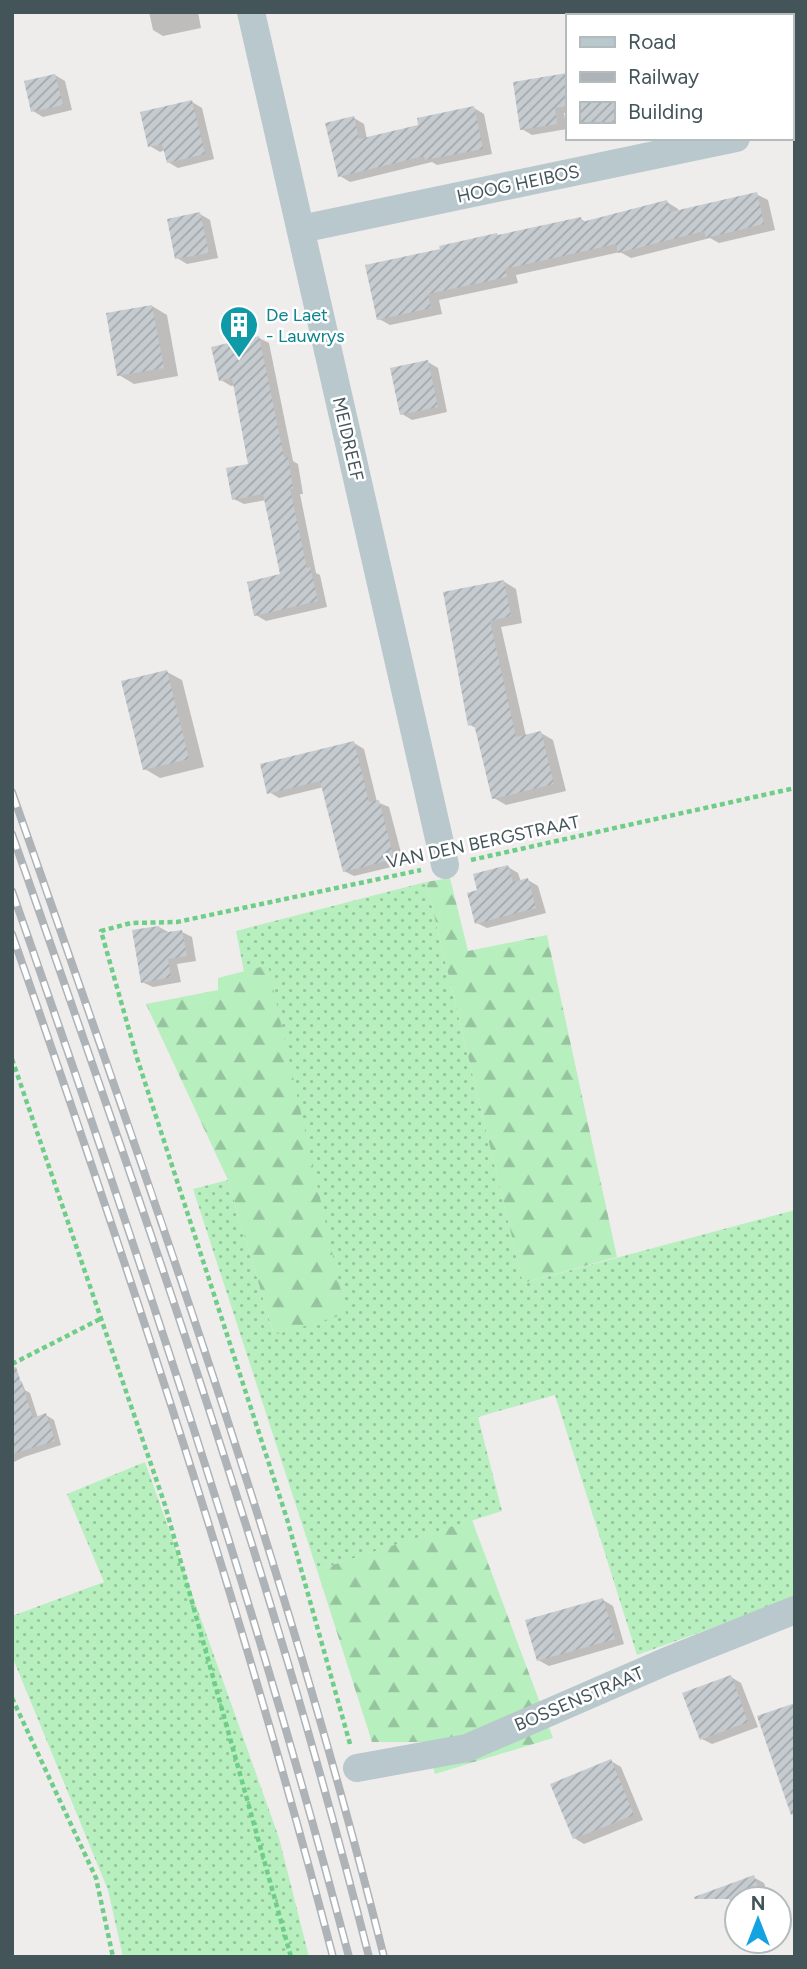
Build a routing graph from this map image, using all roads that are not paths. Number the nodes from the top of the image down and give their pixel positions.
1 (251, 12) edge
2 (726, 140) edge
3 (301, 229) junction
4 (445, 865) road end
5 (795, 1610) edge
6 (357, 1768) road end

1 - 3 street, MEIDREEF
2 - 3 street, HOOG HEIBOS
3 - 4 street, MEIDREEF
5 - 6 street, BOSSENSTRAAT

